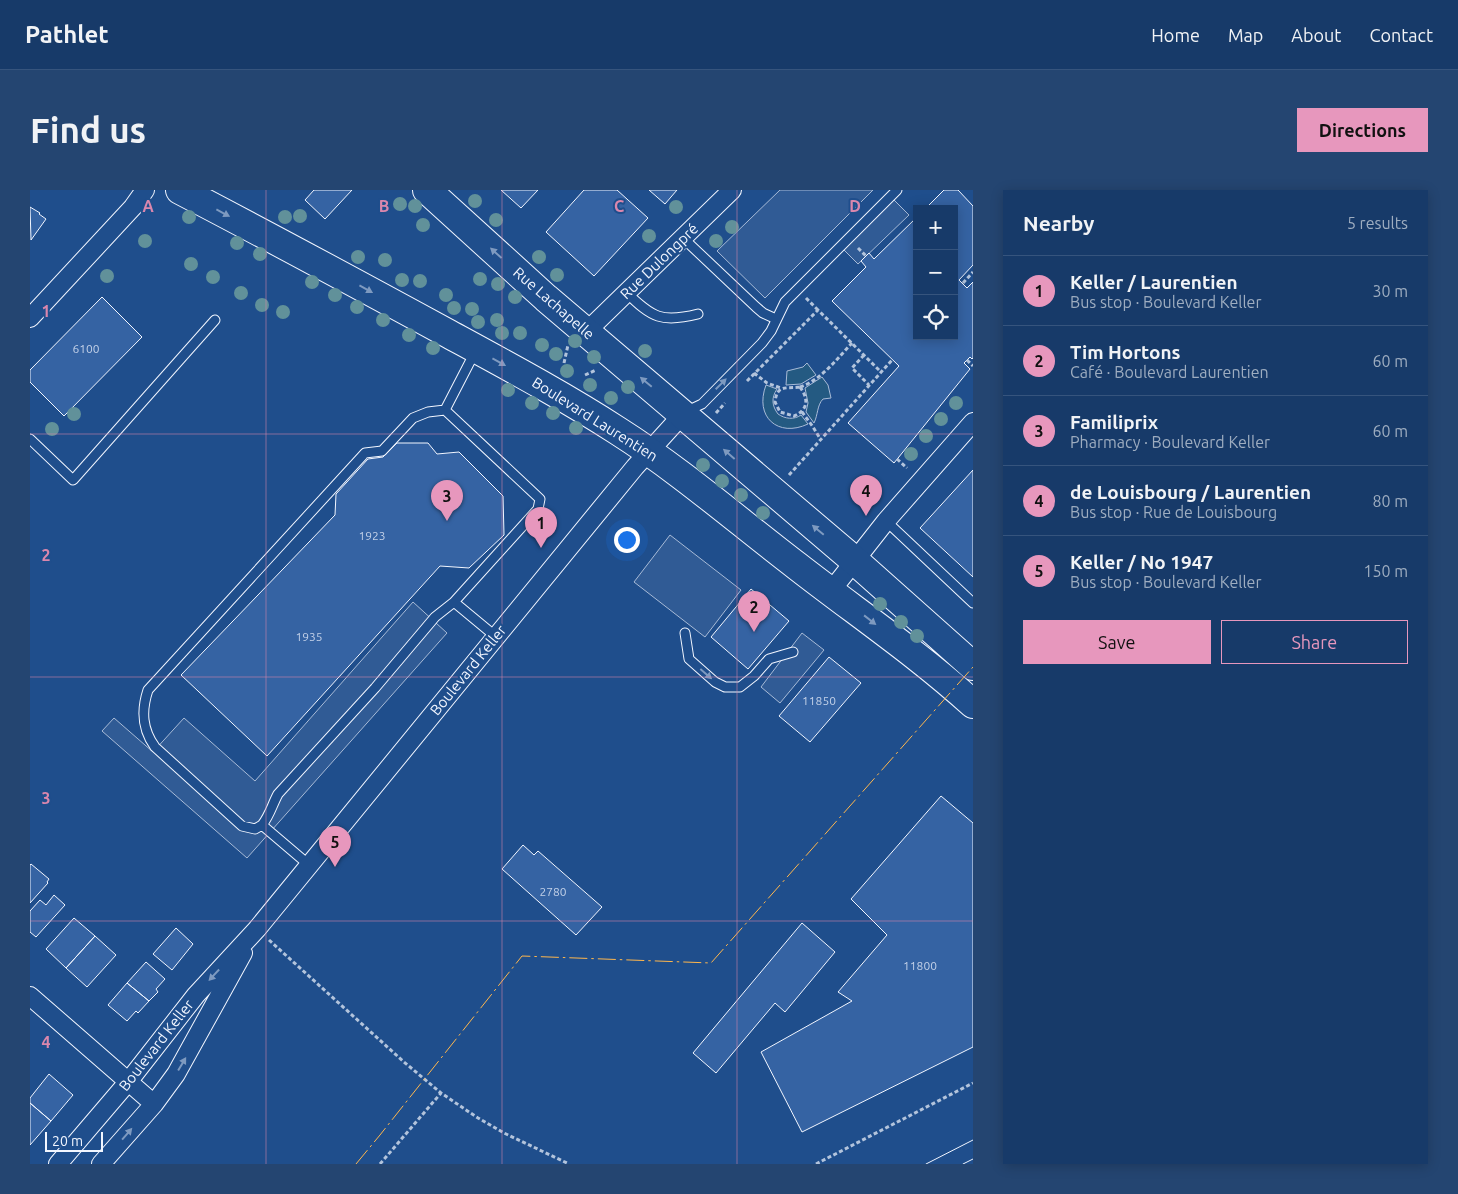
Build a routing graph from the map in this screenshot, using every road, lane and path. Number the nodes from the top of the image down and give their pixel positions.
1 (145, 190) edge
2 (180, 190) edge
3 (427, 190) edge
4 (732, 190) edge
5 (897, 190) edge
6 (683, 238) junction
7 (973, 272) edge
8 (962, 283) dead end
9 (626, 292) junction
10 (804, 296) dead end
11 (818, 310) junction
12 (698, 314) dead end
13 (30, 318) edge
14 (776, 319) junction
15 (215, 320) dead end
16 (577, 337) junction
17 (852, 343) junction
18 (476, 349) junction
19 (864, 356) junction
20 (892, 360) dead end
21 (967, 360) dead end
22 (564, 362) dead end
23 (973, 366) edge
24 (599, 369) dead end
25 (881, 372) junction
26 (754, 373) junction
27 (585, 375) dead end
28 (869, 386) junction
29 (741, 387) dead end
30 (800, 387) junction
31 (782, 388) junction
32 (727, 401) dead end
33 (445, 410) junction
34 (802, 412) junction
35 (682, 414) junction
36 (714, 416) dead end
37 (973, 422) edge
38 (30, 439) edge
39 (821, 440) junction
40 (648, 451) junction
41 (897, 460) dead end
42 (907, 468) dead end
43 (787, 478) dead end
44 (886, 521) junction
45 (855, 561) junction
46 (831, 591) junction
47 (454, 602) junction
48 (973, 603) edge
49 (685, 633) dead end
50 (495, 636) junction
51 (793, 652) dead end
52 (973, 666) edge
53 (973, 704) edge
54 (262, 825) junction
55 (308, 865) junction
56 (257, 929) junction
57 (274, 944) dead end
58 (30, 996) edge
59 (128, 1082) junction
60 (973, 1083) edge
61 (442, 1093) junction
62 (154, 1104) junction
63 (58, 1164) edge
64 (101, 1164) edge
65 (380, 1164) edge
66 (569, 1164) edge
67 (816, 1164) edge

1 - 13 street
2 -> 18 main road, Boulevard Laurentien
16 -> 3 main road, Rue Lachapelle
4 - 6 street, Rue Dulongpré
5 - 14 lane
6 - 9 street, Rue Dulongpré
6 - 14 lane
7 - 8 path
9 - 12 lane
9 - 16 street, Rue Dulongpré
10 - 11 path
11 - 17 path
11 - 26 path
35 -> 14 lane
15 - 38 lane
16 - 22 path
35 -> 16 main road, Rue Lachapelle
17 - 19 path
17 - 30 path
18 - 33 lane
18 -> 40 main road, Boulevard Laurentien
19 - 25 path
19 - 28 path
20 - 25 path
21 - 23 path
24 - 27 path
25 - 28 path
26 - 29 path
26 - 31 path
28 - 39 path
30 - 31 path
30 - 34 path
31 - 34 path
32 - 36 path
33 - 47 lane
33 - 54 lane
34 - 39 path
35 - 40 street, Boulevard Keller
45 -> 35 main road
37 - 44 street
39 - 43 path
40 - 46 main road, Boulevard Laurentien
40 - 50 street, Boulevard Keller
41 - 42 path
44 - 45 street
44 - 48 lane
45 - 46 street
45 - 52 main road
46 -> 53 main road, Boulevard Laurentien
47 - 50 lane
47 - 54 lane
49 -> 51 lane
50 - 55 street, Boulevard Keller
54 - 55 lane
55 - 56 street, Boulevard Keller
56 -> 59 street, Boulevard Keller
62 -> 56 street, Boulevard Keller
57 - 61 path
58 - 59 street
59 - 62 street
59 - 63 street, Boulevard Keller
60 - 67 path
61 - 65 path
61 - 66 path
64 -> 62 street, Boulevard Keller

